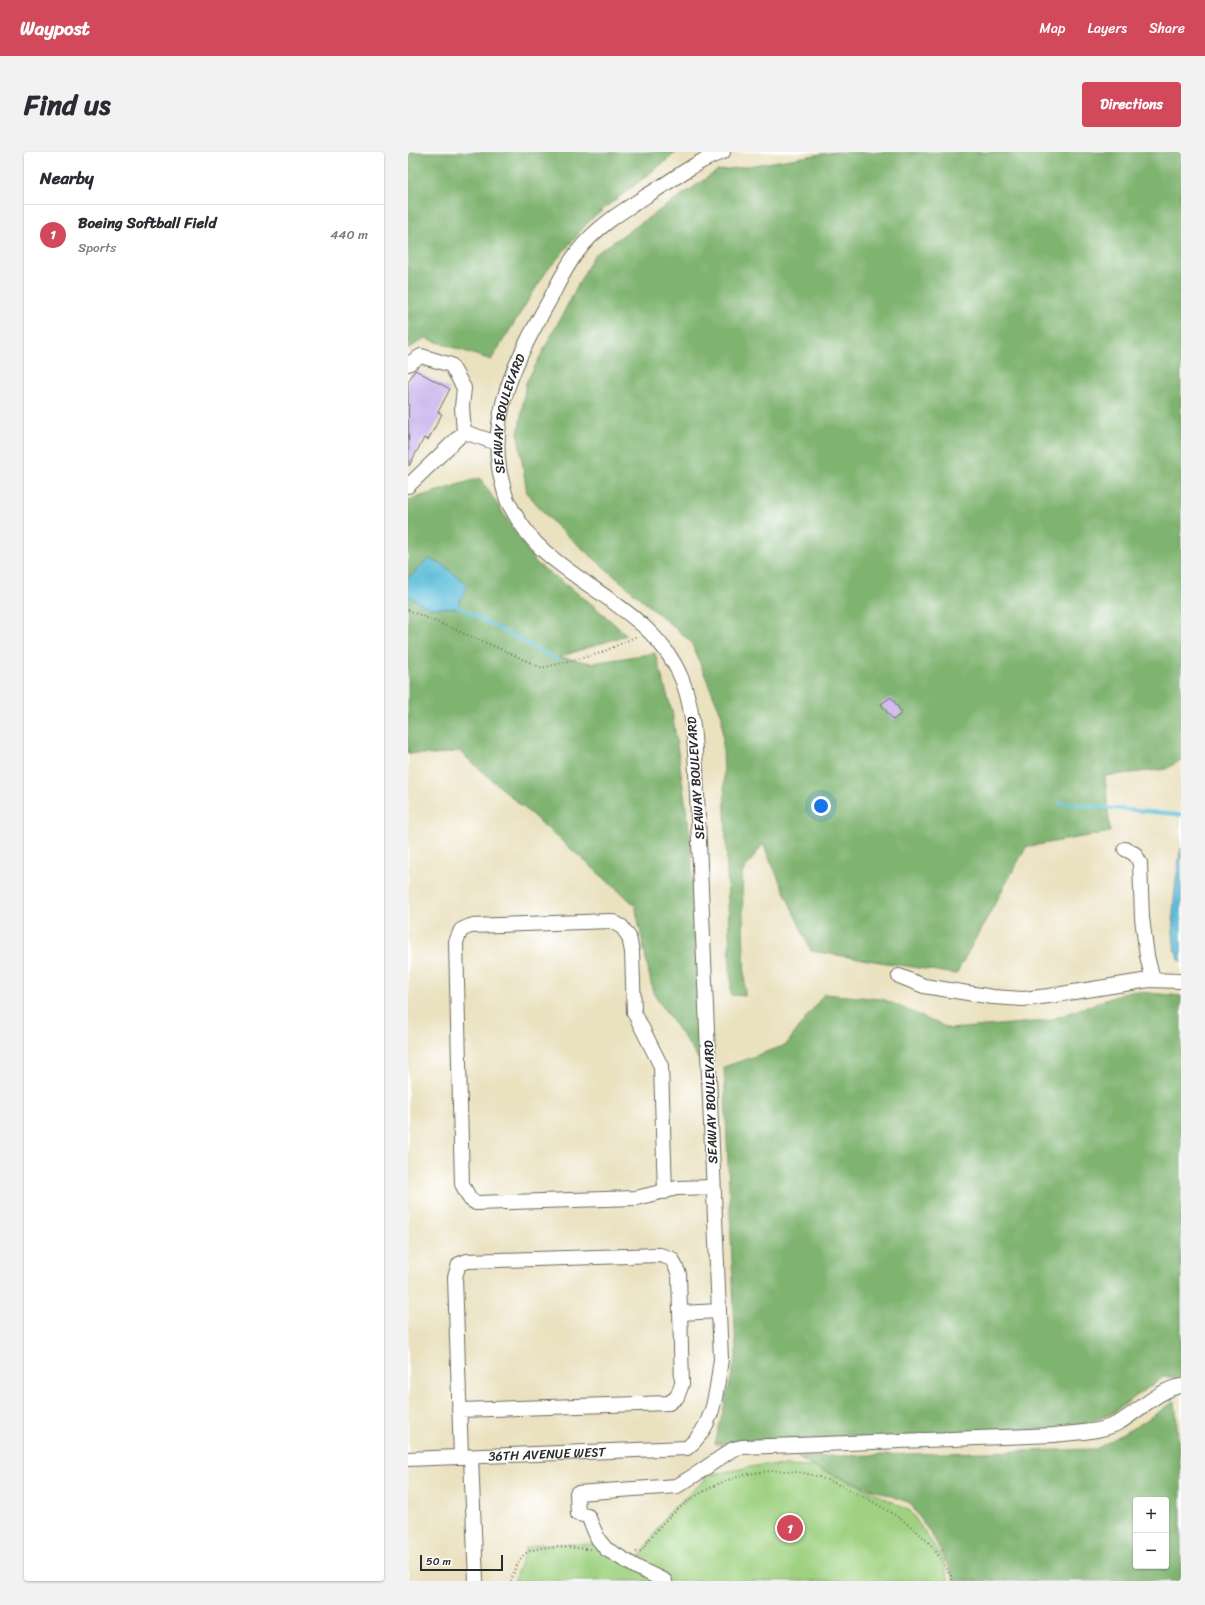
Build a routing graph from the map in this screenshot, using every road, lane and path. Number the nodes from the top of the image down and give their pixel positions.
1 (723, 152) edge
2 (408, 364) edge
3 (464, 432) junction
4 (497, 443) junction
5 (408, 486) edge
6 (408, 610) edge
7 (649, 630) junction
8 (1125, 849) dead end
9 (899, 976) dead end
10 (1153, 980) junction
11 (1174, 980) edge
12 (713, 1187) junction
13 (665, 1192) junction
14 (719, 1311) junction
15 (681, 1313) junction
16 (1181, 1386) edge
17 (459, 1410) junction
18 (687, 1448) joint
19 (466, 1457) junction
20 (408, 1459) edge
21 (594, 1549) dead end
22 (630, 1554) dead end
23 (476, 1581) edge
24 (511, 1581) edge
25 (665, 1581) edge
26 (952, 1581) edge

1 - 4 street, SEAWAY BOULEVARD
2 - 3 street
3 - 4 street
3 - 5 street
4 - 7 street, SEAWAY BOULEVARD
6 - 7 path
7 - 12 street, SEAWAY BOULEVARD
8 - 10 street
9 - 10 street
10 - 11 street
12 - 13 street
12 - 14 street, SEAWAY BOULEVARD
13 - 13 street
14 - 15 street
14 - 18 street, SEAWAY BOULEVARD
15 - 17 street
15 - 17 street
16 - 25 street
17 - 19 street
18 - 19 street, 36TH AVENUE WEST
19 - 20 street, 36TH AVENUE WEST
19 - 23 street
21 - 24 path
22 - 26 path

